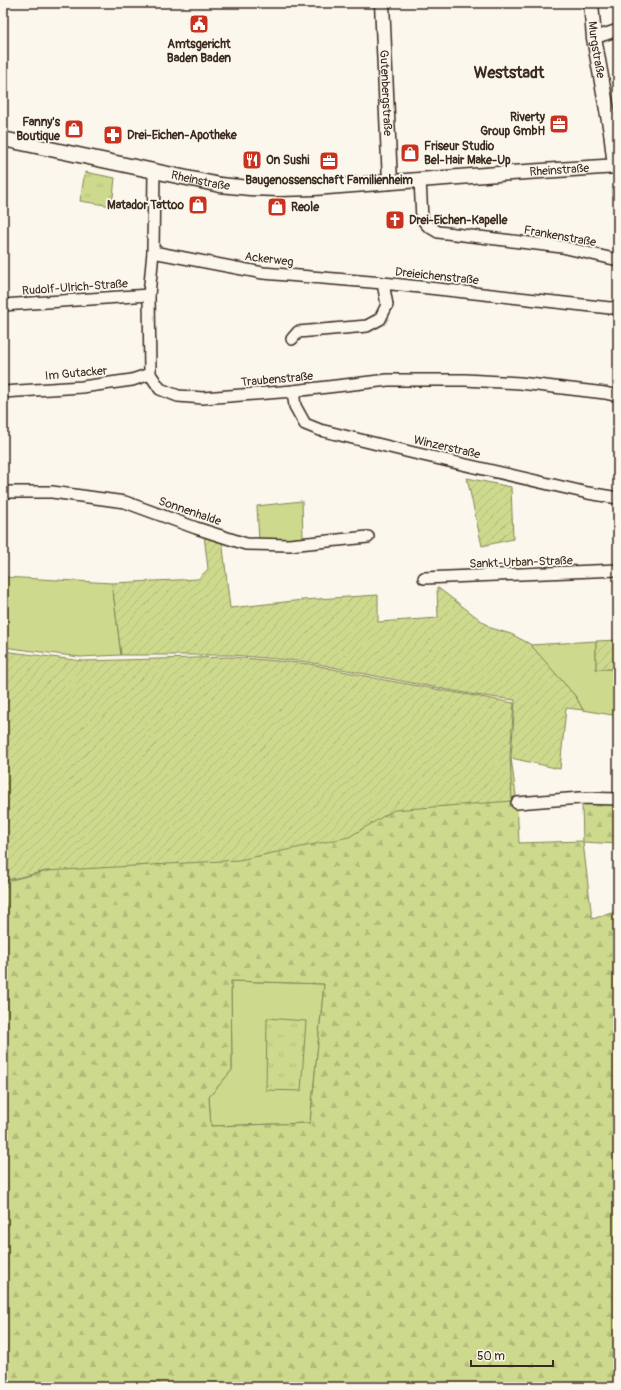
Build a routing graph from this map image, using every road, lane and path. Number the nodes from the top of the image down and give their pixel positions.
1 (382, 3) edge
2 (591, 3) edge
3 (618, 30) edge
4 (594, 38) junction
5 (3, 139) edge
6 (616, 166) edge
7 (154, 170) junction
8 (420, 180) junction
9 (390, 182) junction
10 (153, 252) junction
11 (618, 260) edge
12 (383, 283) junction
13 (149, 295) junction
14 (3, 305) edge
15 (618, 307) edge
16 (292, 339) dead end
17 (150, 374) junction
18 (293, 391) junction
19 (3, 392) edge
20 (618, 396) edge
21 (3, 492) edge
22 (618, 498) edge
23 (368, 536) dead end
24 (618, 570) edge
25 (424, 578) dead end
26 (618, 799) edge
27 (517, 803) dead end

1 - 9 street, Gutenbergstraße
2 - 4 street, Murgstraße
3 - 4 street
4 - 6 street, Murgstraße
5 - 7 street, Rheinstraße
6 - 8 street, Rheinstraße
7 - 9 street, Rheinstraße
7 - 10 street
8 - 9 street, Rheinstraße
8 - 11 street, Frankenstraße
10 - 12 street, Ackerweg
10 - 13 street
12 - 15 street, Dreieichenstraße
12 - 16 street, Dreieichenstraße
13 - 14 street, Rudolf-Ulrich-Straße
13 - 17 street
17 - 18 street, Traubenstraße
17 - 19 street, Im Gutacker
18 - 20 street, Traubenstraße
18 - 22 street, Winzerstraße
21 - 23 street, Sonnenhalde
24 - 25 street, Sankt-Urban-Straße
26 - 27 street

